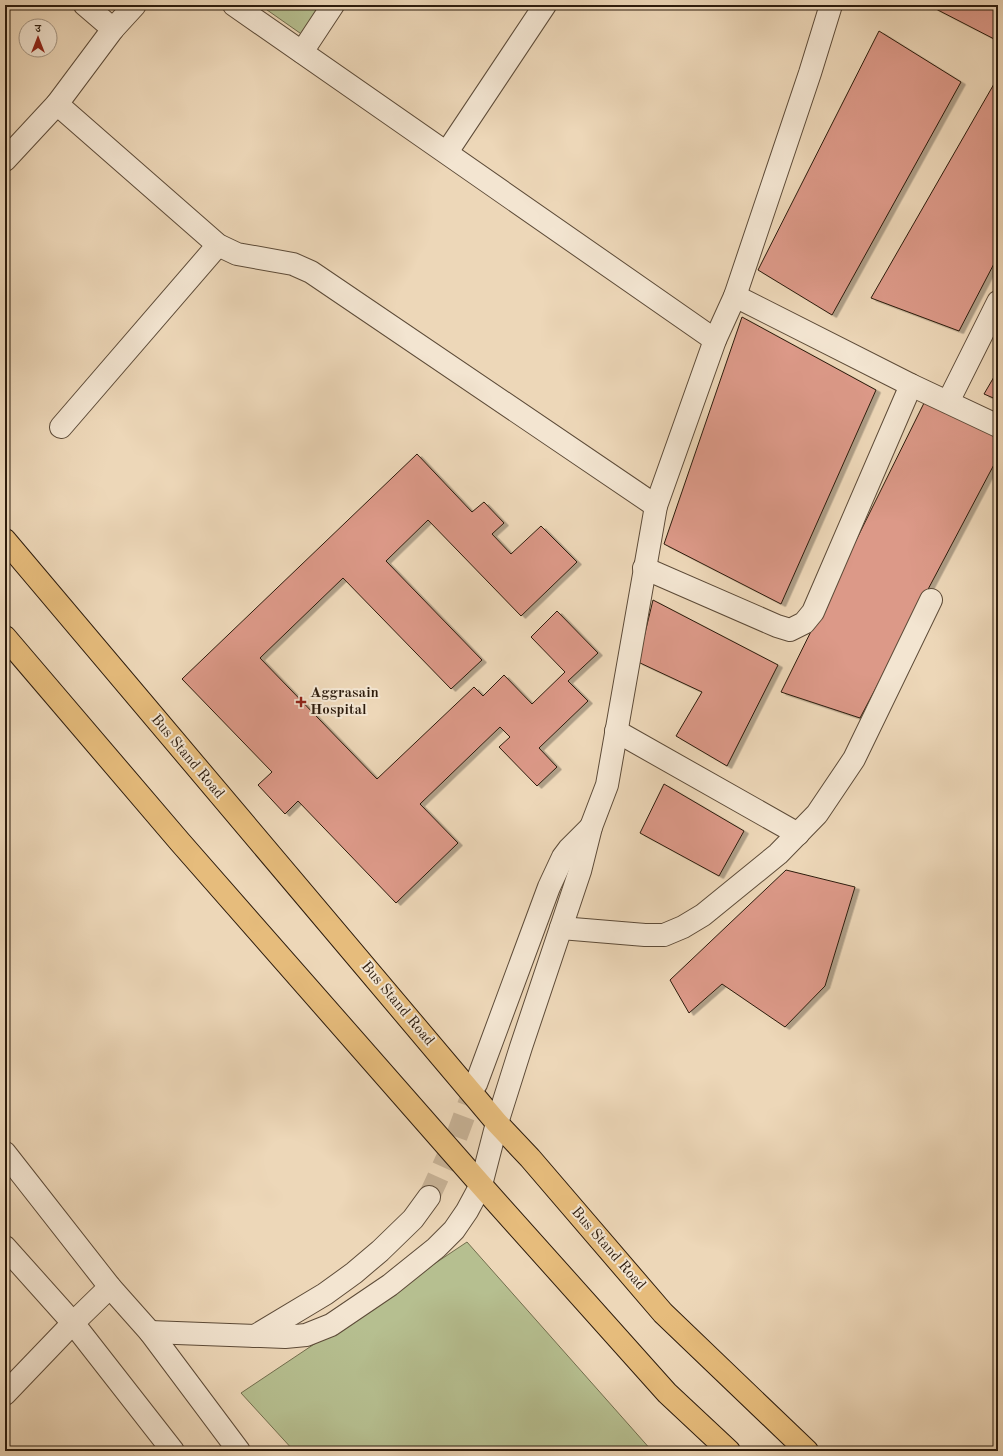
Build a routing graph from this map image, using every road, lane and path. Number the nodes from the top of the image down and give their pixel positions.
1 (84, 5) edge
2 (135, 5) edge
3 (234, 5) edge
4 (333, 5) edge
5 (545, 5) edge
6 (831, 5) edge
7 (113, 29) junction
8 (302, 52) junction
9 (57, 104) junction
10 (447, 152) junction
11 (7, 153) edge
12 (218, 244) junction
13 (735, 296) junction
14 (998, 302) edge
15 (715, 340) junction
16 (912, 385) junction
17 (948, 402) junction
18 (61, 426) dead end
19 (998, 426) edge
20 (656, 506) junction
21 (5, 540) edge
22 (644, 568) junction
23 (931, 600) dead end
24 (5, 637) edge
25 (616, 731) junction
26 (591, 827) junction
27 (798, 834) junction
28 (561, 928) junction
29 (476, 1084) tunnel mouth
30 (497, 1122) junction
31 (5, 1153) edge
32 (481, 1185) junction
33 (429, 1198) tunnel mouth
34 (5, 1247) edge
35 (110, 1287) junction
36 (73, 1323) junction
37 (150, 1332) junction
38 (255, 1336) junction
39 (5, 1394) edge
40 (174, 1451) edge
41 (239, 1451) edge
42 (729, 1451) edge
43 (807, 1451) edge

1 - 7 street
2 - 7 street
3 - 8 street
4 - 8 street
5 - 10 street
6 - 13 street
7 - 9 street
8 - 10 street
9 - 11 street
9 - 12 street
10 - 15 street
12 - 18 street
12 - 20 street
13 - 15 street
13 - 16 street
14 - 17 street
15 - 20 street
16 - 17 street
16 - 22 street
17 - 19 street
20 - 22 street
21 - 30 main road, Bus Stand Road
22 - 25 street
23 - 27 street
24 - 32 main road
25 - 26 street
25 - 27 street
26 - 28 street
26 - 29 street
27 - 28 street
28 - 30 street
30 - 32 street
30 - 43 main road, Bus Stand Road
31 - 35 street
32 - 38 street
32 - 42 main road
33 - 38 street
34 - 36 street
35 - 36 street
35 - 37 street
36 - 39 street
36 - 40 street
37 - 38 street
37 - 41 street

